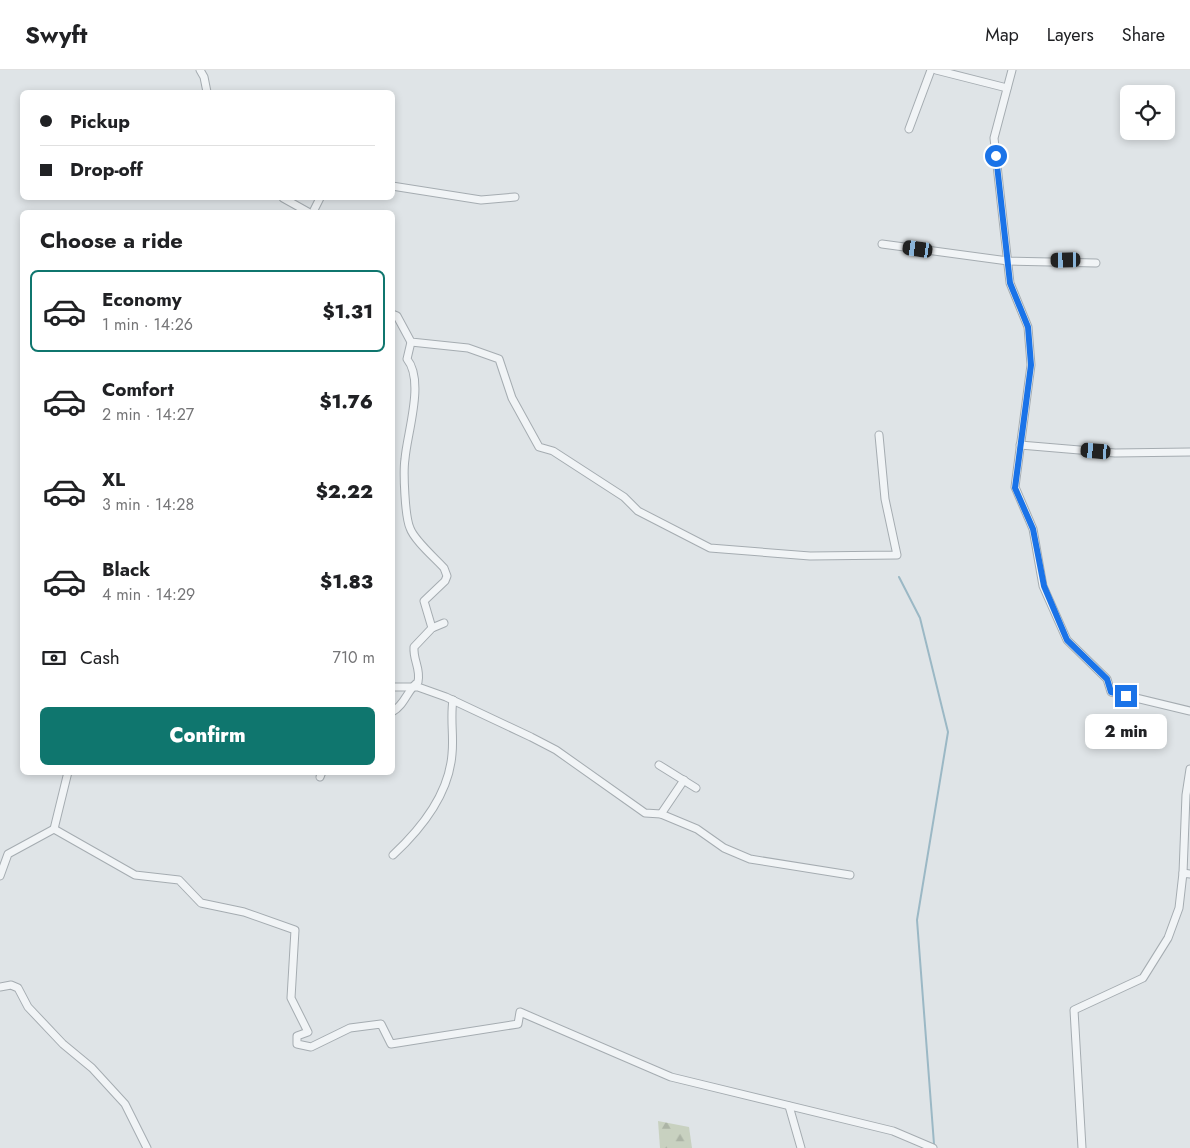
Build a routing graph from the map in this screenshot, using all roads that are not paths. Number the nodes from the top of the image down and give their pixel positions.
1 (200, 70) edge
2 (930, 70) edge
3 (936, 70) edge
4 (1012, 70) edge
5 (1007, 88) junction
6 (207, 90) edge
7 (909, 129) dead end
8 (395, 186) edge
9 (515, 197) dead end
10 (287, 200) edge
11 (304, 210) edge
12 (882, 244) dead end
13 (1008, 261) junction
14 (1096, 263) dead end
15 (395, 315) edge
16 (411, 342) junction
17 (878, 435) dead end
18 (1020, 445) junction
19 (1190, 452) edge
20 (444, 623) dead end
21 (432, 628) junction
22 (412, 686) junction
23 (395, 687) edge
24 (452, 700) junction
25 (395, 711) edge
26 (1190, 711) edge
27 (659, 764) dead end
28 (1190, 769) edge
29 (67, 775) edge
30 (684, 780) junction
31 (696, 788) dead end
32 (661, 814) junction
33 (54, 830) junction
34 (393, 855) dead end
35 (1186, 873) edge
36 (850, 875) dead end
37 (0, 876) edge
38 (0, 987) edge
39 (789, 1106) junction
40 (147, 1148) edge
41 (801, 1148) edge
42 (933, 1148) edge
43 (1082, 1148) edge

1 - 6 street
2 - 7 street
3 - 5 street
4 - 5 street
5 - 13 street
8 - 9 street
10 - 11 street
12 - 13 street
13 - 14 street
13 - 18 street
15 - 16 street
16 - 17 street
16 - 21 street
18 - 19 street
18 - 26 street
20 - 21 street
21 - 22 street
22 - 23 street
22 - 24 street
22 - 25 street
24 - 32 street
24 - 34 street
27 - 30 street
28 - 35 street
29 - 33 street
30 - 31 street
30 - 32 street
32 - 36 street
33 - 37 street
33 - 39 street
35 - 43 street
38 - 40 street
39 - 41 street
39 - 42 street

